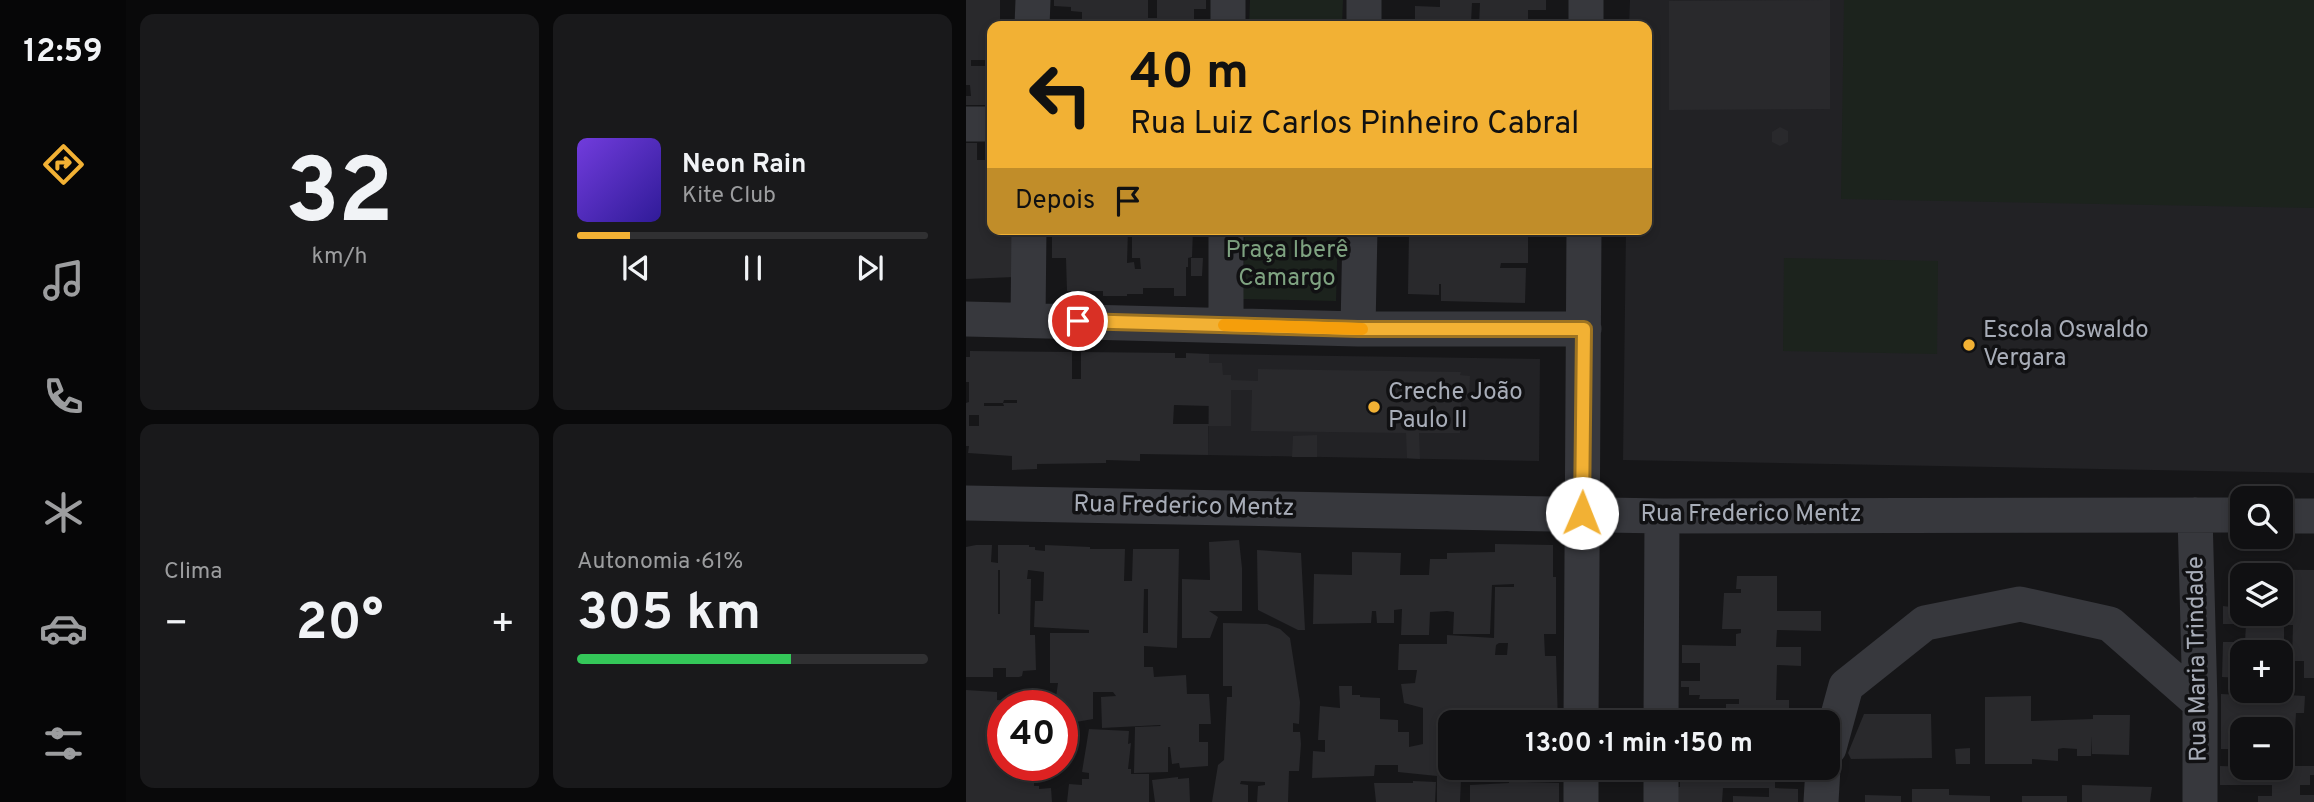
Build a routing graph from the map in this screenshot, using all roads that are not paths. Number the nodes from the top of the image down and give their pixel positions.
1 (1032, 0) edge
2 (1228, 0) edge
3 (1364, 0) edge
4 (1586, 0) edge
5 (1032, 21) edge
6 (1228, 21) edge
7 (1364, 21) edge
8 (1586, 21) edge
9 (966, 124) edge
10 (987, 124) edge
11 (1029, 235) edge
12 (1226, 235) edge
13 (1360, 235) edge
14 (1584, 235) edge
15 (966, 319) edge
16 (1028, 320) junction
17 (1226, 325) junction
18 (1358, 329) junction
19 (1584, 329) junction
20 (966, 503) edge
21 (1582, 513) junction
22 (2195, 515) junction
23 (2230, 515) edge
24 (1662, 516) junction
25 (2293, 516) edge
26 (2314, 516) edge
27 (2200, 704) junction
28 (1581, 710) edge
29 (1661, 710) edge
30 (1839, 710) edge
31 (1581, 780) edge
32 (1661, 780) edge
33 (1822, 780) edge
34 (1581, 802) edge
35 (1661, 802) edge
36 (1821, 802) edge
37 (2200, 802) edge

1 - 5 street
2 - 6 street
3 - 7 street
4 - 8 street
9 - 10 street
11 - 16 street
12 - 17 street
13 - 18 street
14 - 19 street
15 - 16 street
16 - 17 street
17 - 18 street
18 - 19 street
19 - 21 street
20 - 21 street, Rua Frederico Mentz
21 - 24 street, Rua Frederico Mentz
21 - 28 street
22 - 23 street, Rua Frederico Mentz
22 - 24 street, Rua Frederico Mentz
22 - 27 street, Rua Maria Trindade
24 - 29 street
25 - 26 street
27 - 30 street
27 - 37 street, Rua Maria Trindade
31 - 34 street
32 - 35 street
33 - 36 street

